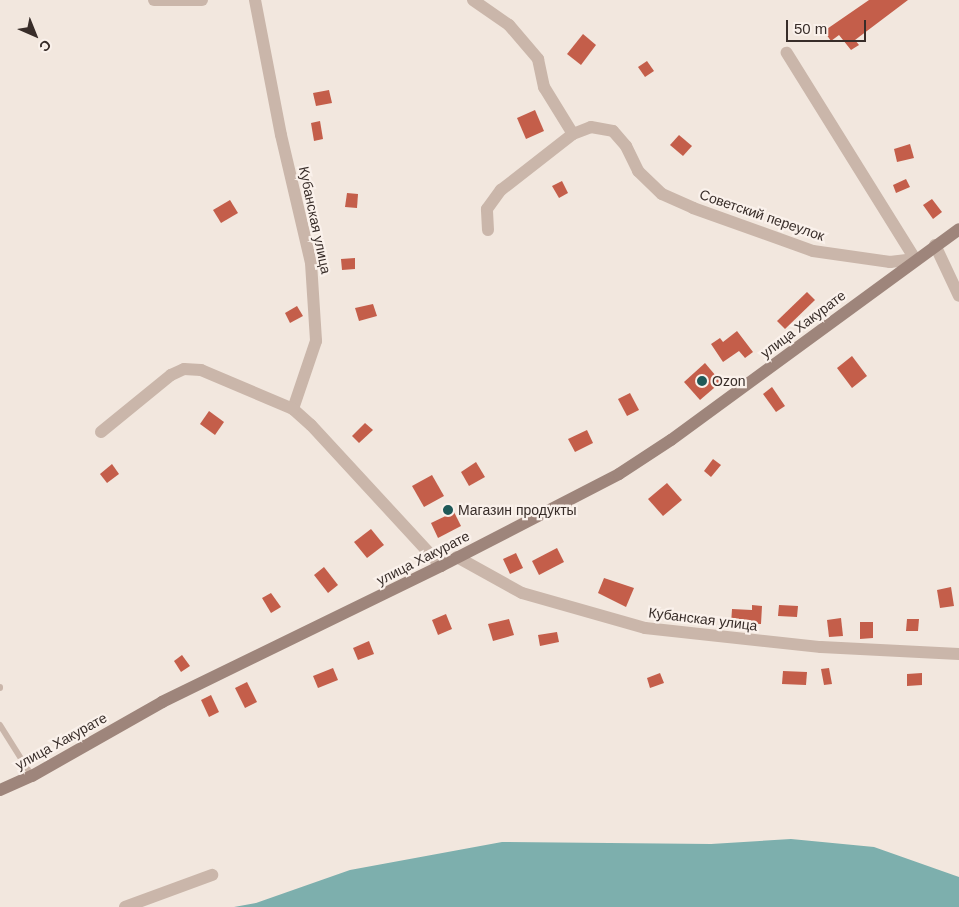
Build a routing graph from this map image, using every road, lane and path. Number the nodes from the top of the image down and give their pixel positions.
1 (154, 0) edge
2 (202, 0) edge
3 (256, 0) edge
4 (473, 0) edge
5 (787, 54) dead end
6 (574, 134) junction
7 (959, 229) edge
8 (488, 230) dead end
9 (936, 245) junction
10 (915, 259) junction
11 (959, 296) edge
12 (293, 409) junction
13 (101, 432) dead end
14 (458, 557) junction
15 (441, 566) junction
16 (959, 654) edge
17 (0, 725) edge
18 (32, 776) junction
19 (0, 790) edge
20 (212, 875) dead end
21 (125, 907) edge

1 - 2 street
3 - 12 street, Кубанская улица
4 - 6 street
5 - 10 street
6 - 8 street, Советский переулок
6 - 10 street, Советский переулок
7 - 9 street, улица Хакурате
9 - 10 street, улица Хакурате
9 - 11 street
10 - 14 street, улица Хакурате
12 - 13 street
12 - 15 street
14 - 15 street, улица Хакурате
14 - 16 street, Кубанская улица
15 - 18 street, улица Хакурате
17 - 18 lane
18 - 19 street, улица Хакурате
20 - 21 street

